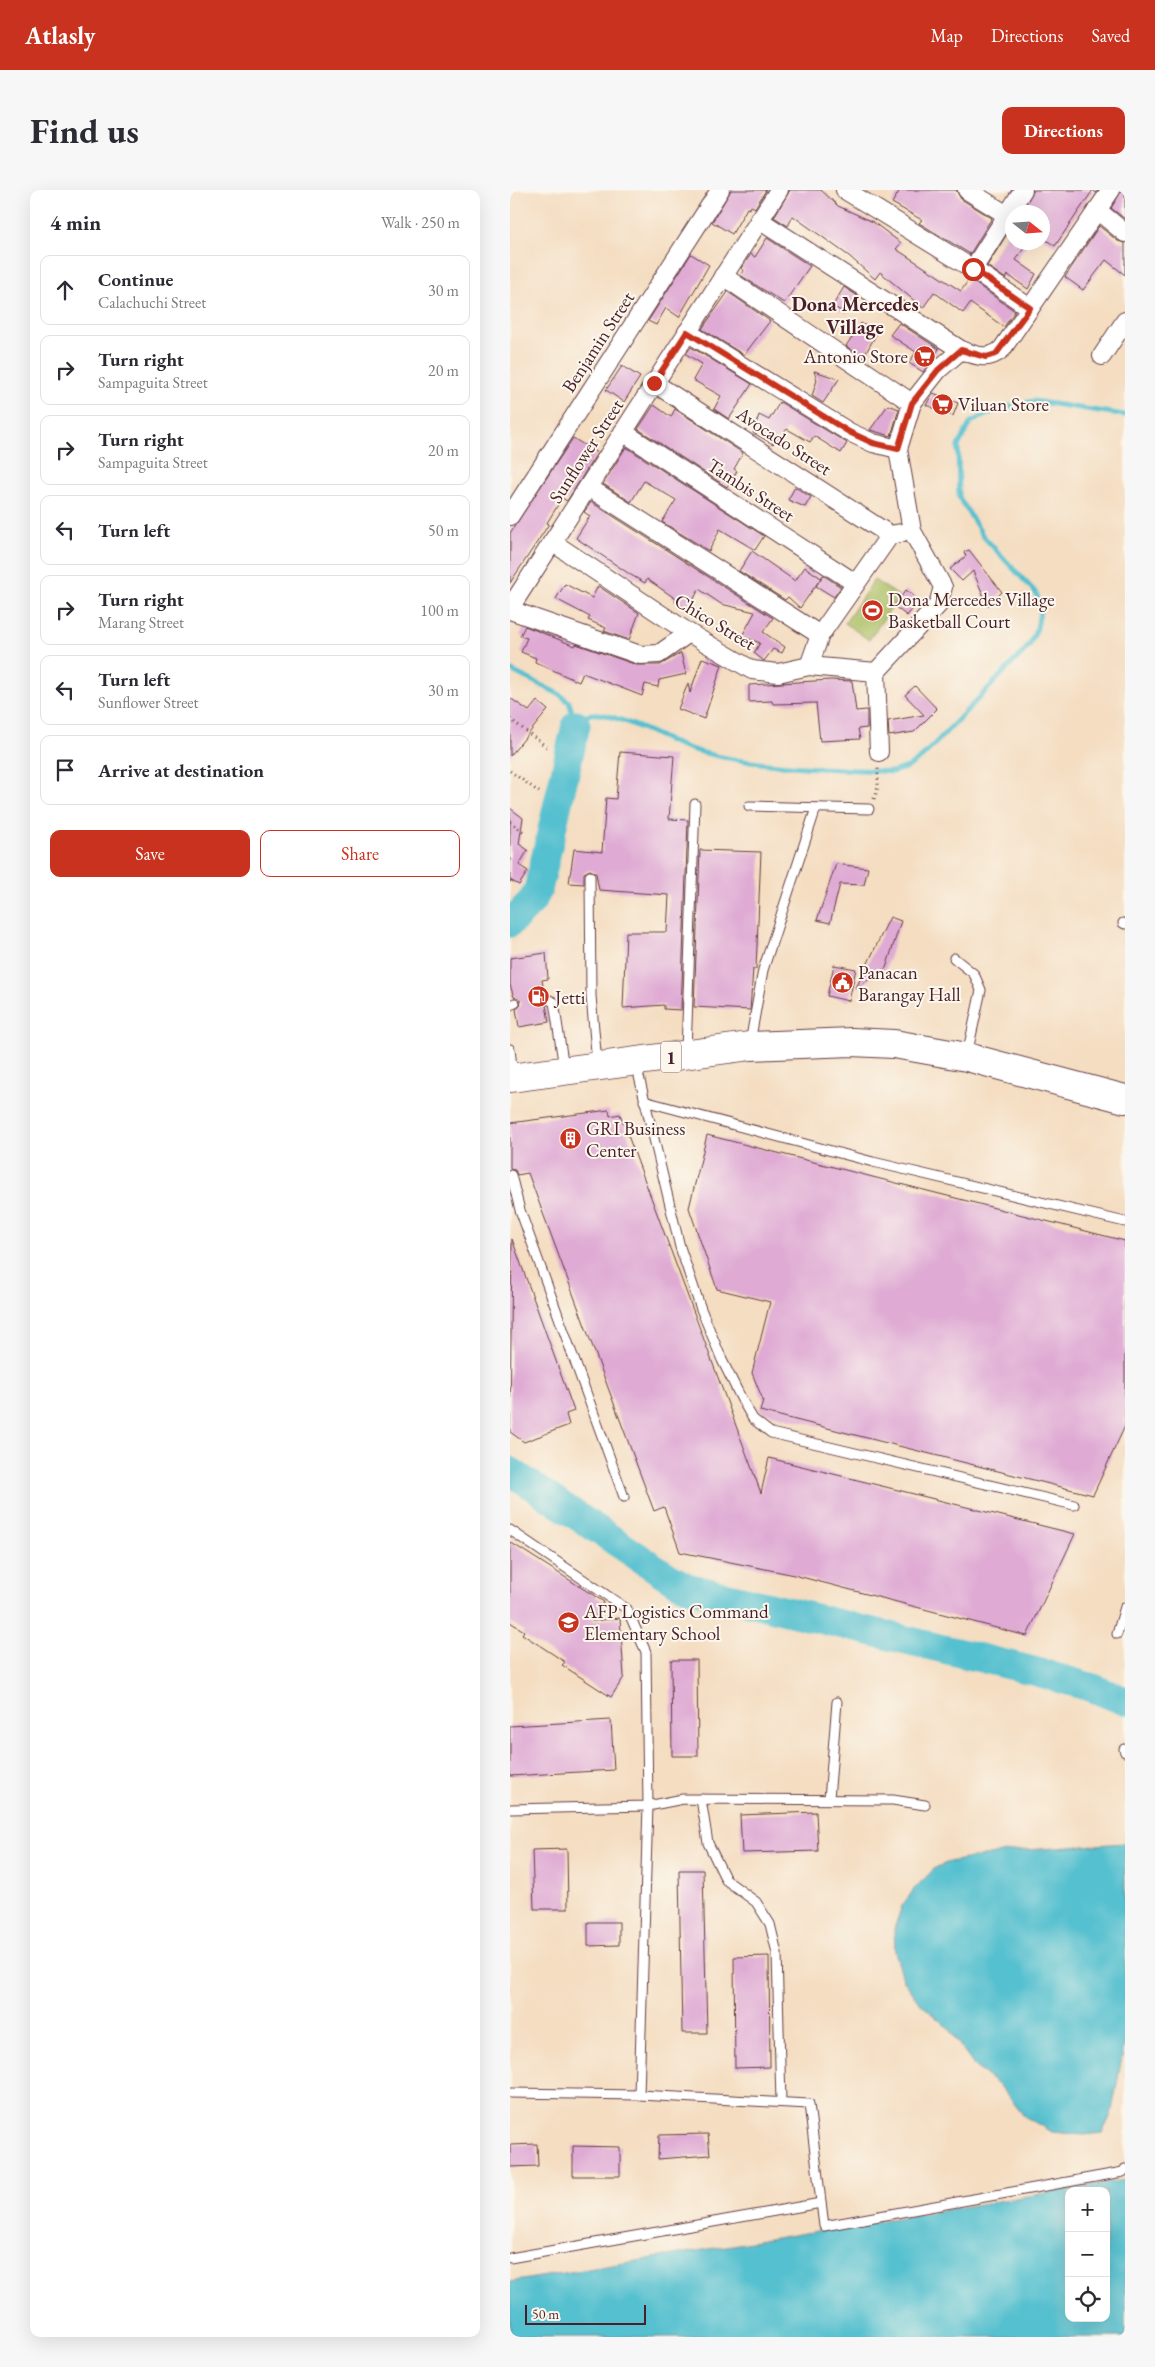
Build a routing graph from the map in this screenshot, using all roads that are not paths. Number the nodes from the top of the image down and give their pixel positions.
1 (720, 190) edge
2 (778, 190) edge
3 (845, 190) edge
4 (967, 190) edge
5 (1024, 190) edge
6 (1111, 190) edge
7 (1014, 205) edge
8 (1098, 210) junction
9 (1005, 214) edge
10 (1005, 218) edge
11 (759, 220) junction
12 (1125, 232) edge
13 (973, 269) junction
14 (723, 276) junction
15 (1030, 308) junction
16 (1125, 321) edge
17 (687, 332) junction
18 (961, 350) junction
19 (1102, 356) dead end
20 (654, 383) junction
21 (912, 403) junction
22 (623, 432) junction
23 (898, 449) junction
24 (588, 487) junction
25 (510, 516) edge
26 (912, 531) junction
27 (890, 535) junction
28 (552, 542) junction
29 (855, 584) junction
30 (510, 609) edge
31 (689, 633) junction
32 (820, 635) junction
33 (809, 666) junction
34 (876, 672) junction
35 (878, 752) dead end
36 (695, 804) dead end
37 (749, 806) dead end
38 (816, 808) junction
39 (869, 809) road end
40 (590, 876) dead end
41 (954, 958) dead end
42 (545, 998) dead end
43 (750, 1046) junction
44 (510, 1049) edge
45 (686, 1055) junction
46 (967, 1057) junction
47 (635, 1062) junction
48 (597, 1066) junction
49 (564, 1071) junction
50 (512, 1078) edge
51 (1125, 1099) edge
52 (644, 1101) junction
53 (511, 1175) dead end
54 (1125, 1222) edge
55 (624, 1497) dead end
56 (1074, 1505) dead end
57 (510, 1530) edge
58 (1125, 1607) edge
59 (1117, 1634) dead end
60 (837, 1702) dead end
61 (829, 1799) junction
62 (700, 1800) junction
63 (925, 1805) dead end
64 (648, 1806) junction
65 (510, 1809) edge
66 (510, 2093) edge
67 (639, 2095) junction
68 (781, 2102) junction
69 (1125, 2169) edge
70 (821, 2203) junction
71 (510, 2258) edge

1 - 25 street, Benjamin Street
2 - 11 street, Sunflower Street
3 - 13 street
4 - 9 street
5 - 7 street
6 - 8 street
8 - 12 street
8 - 15 street
10 - 13 street
11 - 14 street, Sunflower Street
11 - 18 street
13 - 15 street
14 - 17 street, Sunflower Street
14 - 21 street
15 - 18 street
16 - 19 street
17 - 20 street, Sunflower Street
17 - 23 street
18 - 21 street
20 - 22 street, Sunflower Street
20 - 27 street, Avocado Street
21 - 23 street
22 - 24 street, Sunflower Street
22 - 29 street, Tambis Street
23 - 26 street
24 - 28 street, Sunflower Street
24 - 32 street
26 - 27 street
26 - 34 street
27 - 29 street
28 - 30 street, Sunflower Street
28 - 31 street, Chico Street
29 - 32 street
30 - 31 street
31 - 33 street, Chico Street
32 - 33 street
33 - 34 street, Chico Street
34 - 35 street
36 - 45 lane
37 - 38 lane
38 - 39 lane
38 - 43 lane
40 - 48 lane
41 - 46 lane
42 - 49 lane
43 - 45 highway, 1
43 - 46 highway, 1
44 - 50 lane
45 - 47 highway, 1
46 - 51 highway, 1
47 - 48 highway, 1
47 - 52 lane
48 - 49 highway, 1
49 - 50 highway, 1
52 - 54 lane
52 - 56 lane
53 - 55 lane
57 - 64 lane
58 - 59 lane
60 - 61 lane
61 - 62 lane
61 - 63 lane
62 - 64 lane
62 - 68 lane
64 - 65 lane
64 - 67 lane
66 - 67 lane
67 - 68 lane
68 - 70 lane
69 - 70 lane
70 - 71 lane

